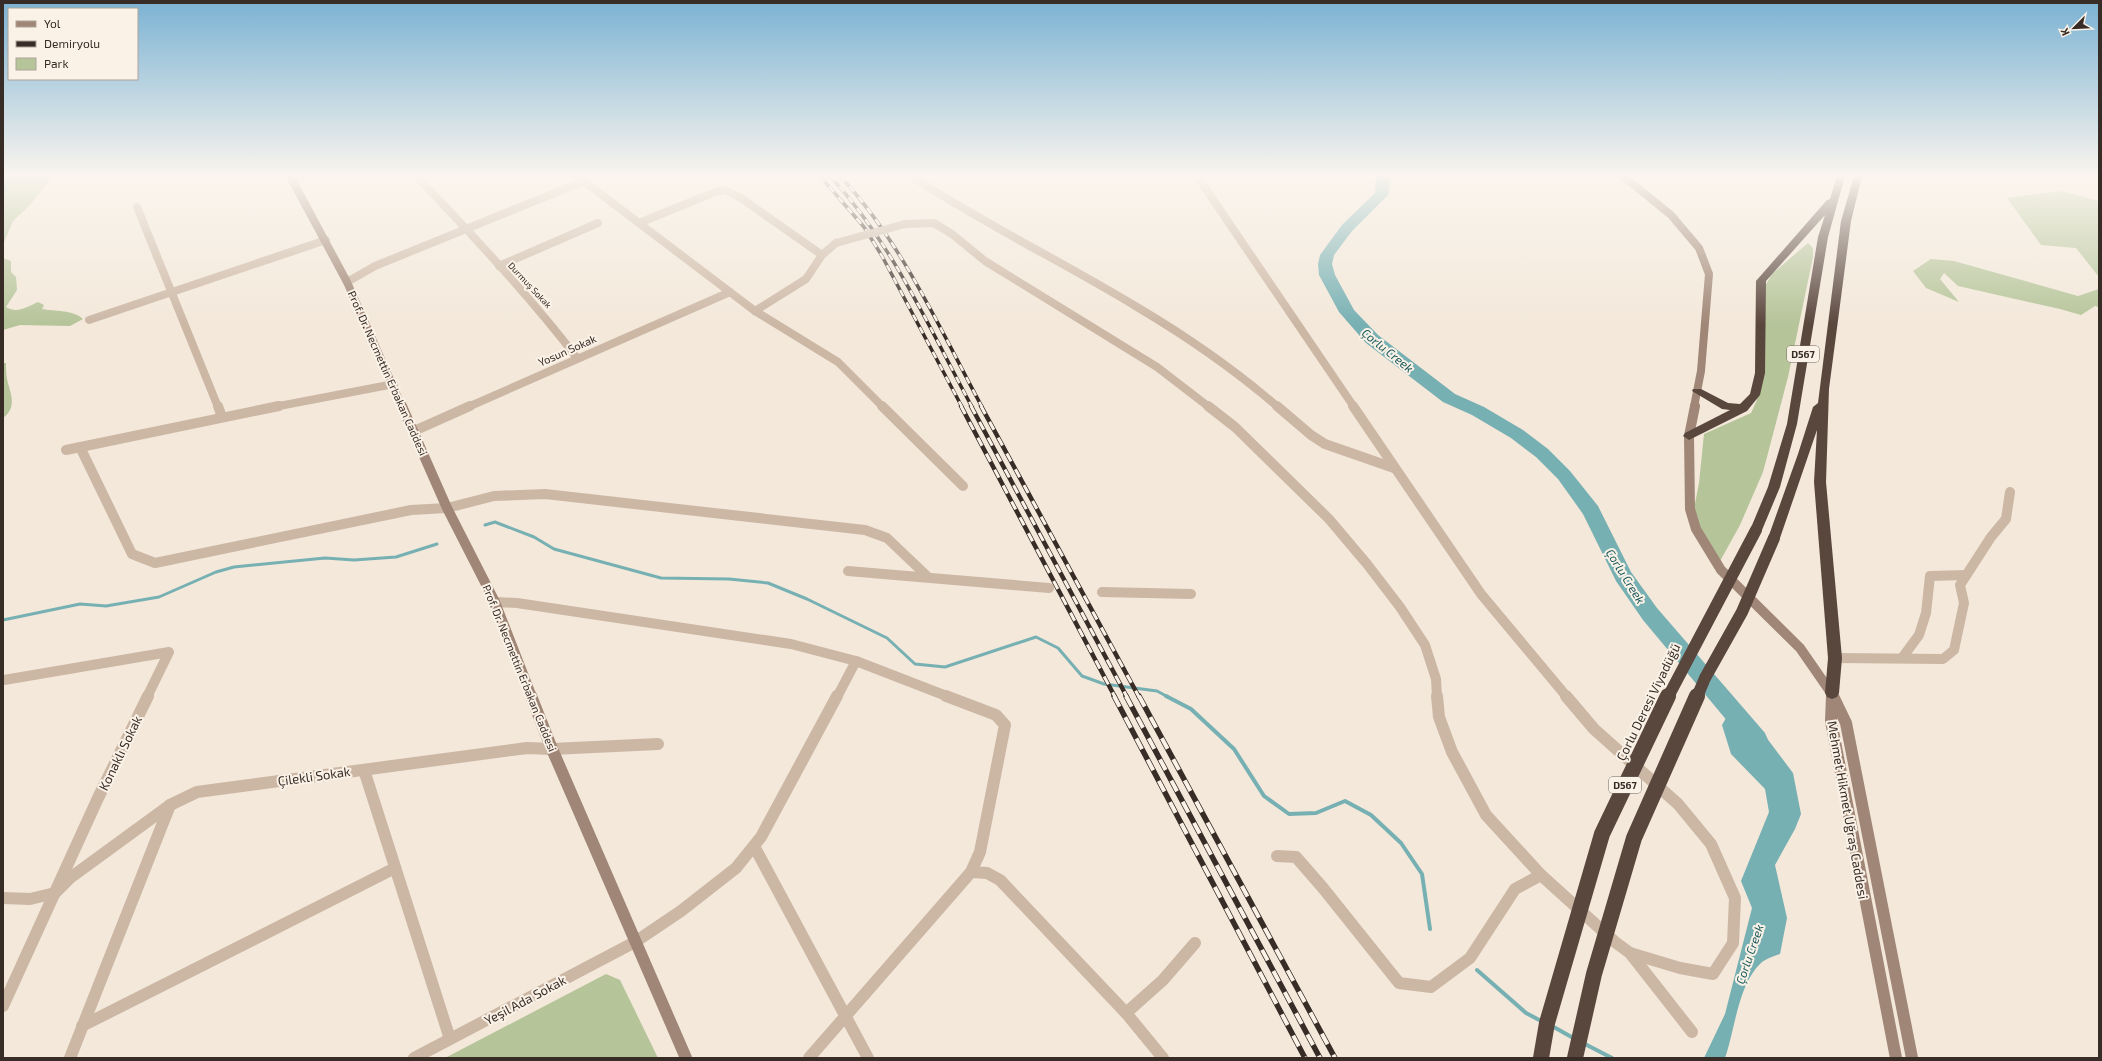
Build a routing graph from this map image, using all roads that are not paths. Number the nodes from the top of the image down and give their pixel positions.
1 (145, 226) edge
2 (318, 226) edge
3 (464, 226) edge
4 (478, 226) edge
5 (592, 226) edge
6 (642, 226) edge
7 (781, 226) edge
8 (900, 226) edge
9 (938, 226) edge
10 (993, 226) edge
11 (1230, 226) edge
12 (1680, 226) edge
13 (1811, 226) edge
14 (1826, 226) edge
15 (1845, 226) edge
16 (468, 230) junction
17 (326, 240) junction
18 (822, 255) junction
19 (499, 266) junction
20 (347, 282) junction
21 (173, 292) junction
22 (730, 292) junction
23 (755, 311) junction
24 (89, 320) dead end
25 (577, 358) junction
26 (394, 384) junction
27 (1824, 389) junction
28 (1697, 391) junction
29 (1743, 408) junction
30 (222, 417) junction
31 (414, 430) junction
32 (1689, 436) junction
33 (80, 447) junction
34 (66, 450) dead end
35 (1394, 468) junction
36 (963, 486) dead end
37 (2010, 492) dead end
38 (447, 508) junction
39 (848, 571) dead end
40 (1966, 575) junction
41 (928, 577) junction
42 (1049, 588) dead end
43 (1102, 592) dead end
44 (1191, 594) dead end
45 (495, 602) junction
46 (1835, 658) junction
47 (1902, 658) junction
48 (856, 661) junction
49 (4, 680) edge
50 (1832, 694) junction
51 (658, 744) dead end
52 (552, 749) junction
53 (364, 770) junction
54 (170, 805) junction
55 (754, 846) junction
56 (1277, 856) dead end
57 (395, 868) junction
58 (971, 872) junction
59 (1541, 875) junction
60 (54, 893) junction
61 (3, 898) edge
62 (635, 942) junction
63 (1195, 943) dead end
64 (1630, 953) junction
65 (3, 1006) edge
66 (1126, 1013) junction
67 (846, 1016) junction
68 (82, 1026) junction
69 (1692, 1032) dead end
70 (450, 1040) junction
71 (70, 1058) edge
72 (414, 1058) edge
73 (686, 1058) edge
74 (809, 1058) edge
75 (868, 1058) edge
76 (1163, 1058) edge
77 (1541, 1058) edge
78 (1575, 1058) edge
79 (1896, 1058) edge
80 (1912, 1058) edge

1 - 21 street
2 - 17 street, Prof. Dr. Necmettin Erbakan Caddesi
3 - 16 street, Durmuş Sokak
4 - 16 street
5 - 19 street
6 - 22 street
7 - 18 street
8 - 18 street, bridge
9 - 59 street, bridge
10 - 35 street
11 - 35 street
12 - 28 street
13 - 29 highway
14 - 77 highway, Çorlu Deresi Viyadüğü / D567, bridge
15 - 27 highway, D567
16 - 19 street, Durmuş Sokak
16 - 20 street
17 - 20 street, Prof. Dr. Necmettin Erbakan Caddesi
17 - 21 street
18 - 23 street
19 - 25 street, Durmuş Sokak
20 - 26 street, Prof. Dr. Necmettin Erbakan Caddesi
21 - 24 street
21 - 30 street
22 - 23 street
22 - 25 street, Yosun Sokak
23 - 36 street
25 - 31 street, Yosun Sokak
26 - 30 street
26 - 31 street, Prof. Dr. Necmettin Erbakan Caddesi
27 - 46 highway
27 - 78 highway, D567, bridge
28 - 29 highway
28 - 32 street
29 - 32 highway
30 - 33 street
31 - 38 street, Prof. Dr. Necmettin Erbakan Caddesi
32 - 50 street
33 - 34 street
33 - 38 street
35 - 64 street
37 - 40 street
38 - 41 street
38 - 45 street, Prof. Dr. Necmettin Erbakan Caddesi
39 - 41 street
40 - 47 street
40 - 47 street
41 - 42 street
43 - 44 street
45 - 48 street
45 - 52 street, Prof. Dr. Necmettin Erbakan Caddesi
46 - 47 street
46 - 50 highway
48 - 55 street, Yeşil Ada Sokak
48 - 58 street
49 - 60 street, Konaklı Sokak
50 - 79 street, Mehmet Hikmet Uğraş Caddesi
50 - 80 street, Mehmet Hikmet Uğraş Caddesi
51 - 52 street, Çilekli Sokak
52 - 53 street, Çilekli Sokak
52 - 62 street, Prof. Dr. Necmettin Erbakan Caddesi
53 - 54 street, Çilekli Sokak
53 - 57 street
54 - 60 street, Çilekli Sokak
54 - 68 street
55 - 62 street, Yeşil Ada Sokak
55 - 67 street
56 - 59 street
57 - 68 street
57 - 70 street
58 - 66 street
58 - 67 street
59 - 64 street
60 - 61 street, Çilekli Sokak
60 - 65 street, Konaklı Sokak
62 - 70 street, Yeşil Ada Sokak
62 - 73 street, Prof. Dr. Necmettin Erbakan Caddesi
63 - 66 street
64 - 69 street
66 - 76 street
67 - 74 street
67 - 75 street
68 - 71 street
70 - 72 street, Yeşil Ada Sokak

